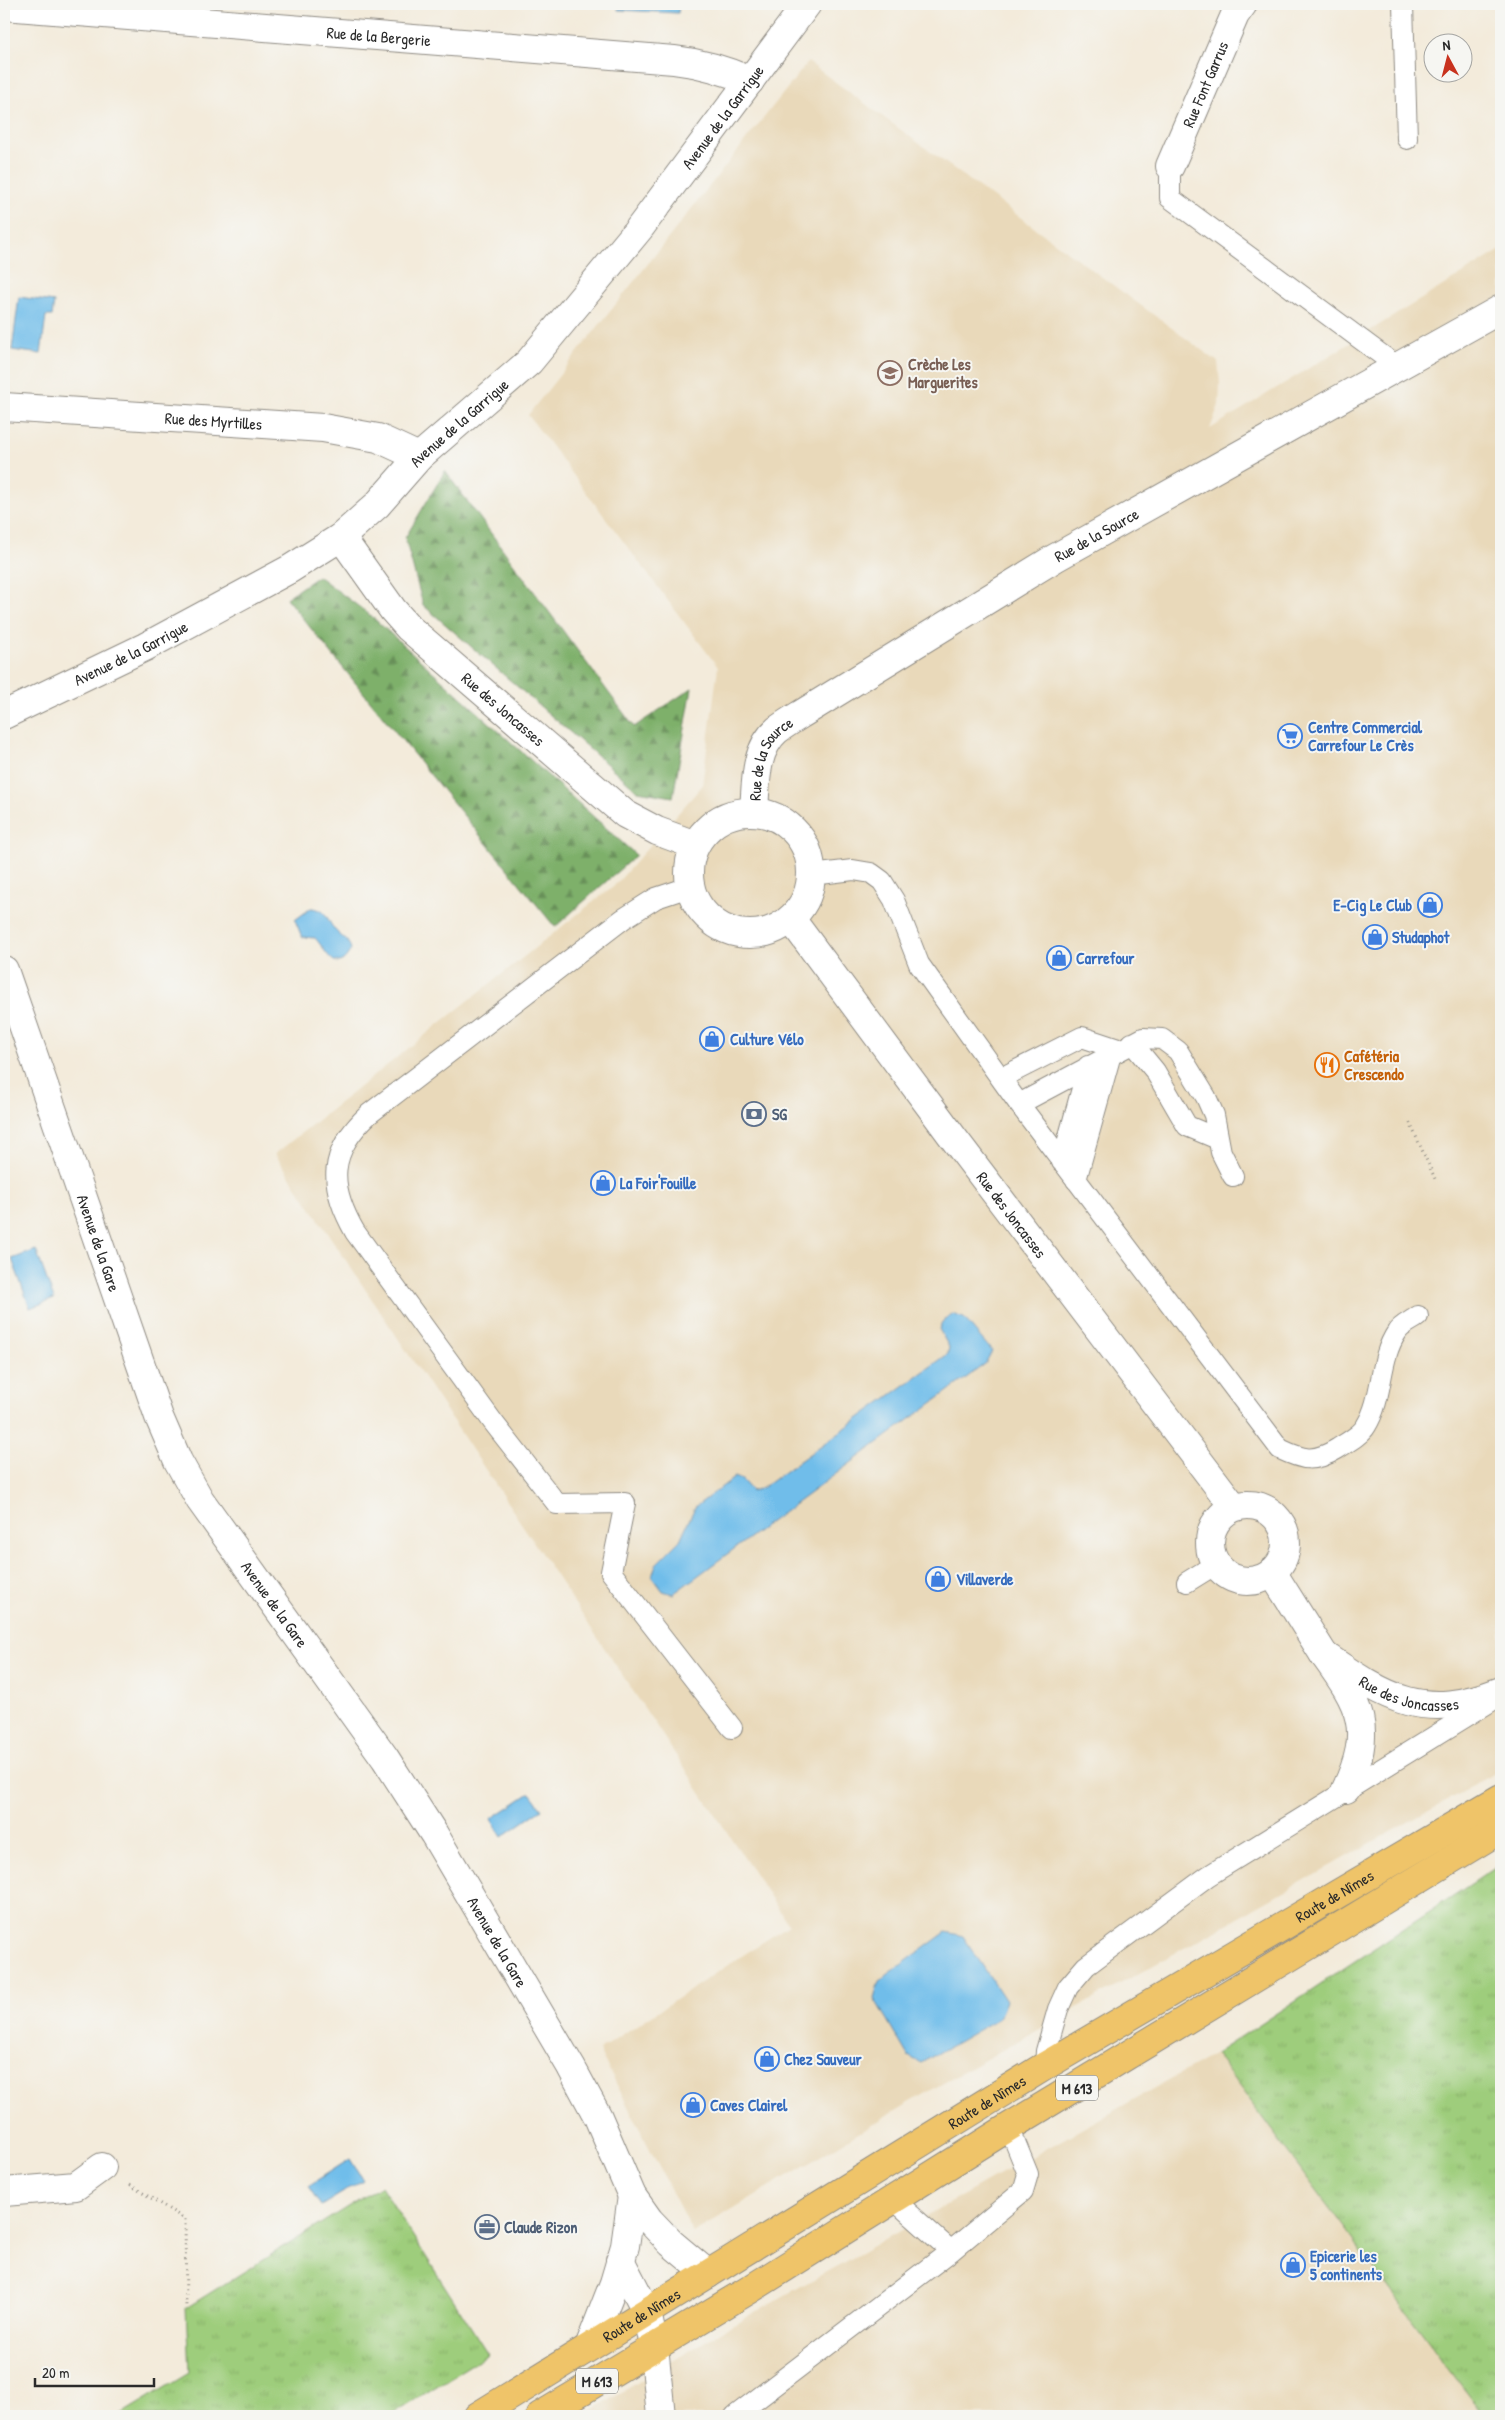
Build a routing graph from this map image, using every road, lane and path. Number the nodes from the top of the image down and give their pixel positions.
1 (807, 4) edge
2 (1243, 4) edge
3 (1403, 4) edge
4 (4, 6) edge
5 (750, 81) junction
6 (1407, 139) dead end
7 (1170, 166) joint
8 (1501, 309) edge
9 (1398, 367) junction
10 (4, 407) edge
11 (419, 457) junction
12 (342, 537) junction
13 (4, 716) edge
14 (754, 812) junction
15 (695, 844) junction
16 (812, 875) junction
17 (689, 887) junction
18 (791, 919) junction
19 (4, 970) edge
20 (1120, 1049) junction
21 (1088, 1066) junction
22 (1001, 1078) junction
23 (1019, 1104) junction
24 (1410, 1123) dead end
25 (1218, 1139) junction
26 (1062, 1162) junction
27 (1233, 1176) dead end
28 (1076, 1180) junction
29 (1436, 1181) dead end
30 (1418, 1316) dead end
31 (1234, 1507) junction
32 (1216, 1564) junction
33 (1272, 1572) junction
34 (1187, 1582) dead end
35 (1324, 1655) junction
36 (1501, 1693) edge
37 (732, 1728) dead end
38 (1346, 1789) junction
39 (1501, 1798) edge
40 (1501, 1829) edge
41 (1045, 2066) junction
42 (1009, 2127) junction
43 (102, 2167) joint
44 (4, 2192) edge
45 (632, 2196) junction
46 (893, 2199) junction
47 (951, 2251) junction
48 (620, 2260) junction
49 (708, 2274) junction
50 (186, 2308) dead end
51 (647, 2312) junction
52 (654, 2346) junction
53 (589, 2347) junction
54 (478, 2416) edge
55 (540, 2416) edge
56 (661, 2416) edge
57 (735, 2416) edge

1 - 5 street, Avenue de la Garrigue
2 - 7 street, Rue Font Garrus
3 - 6 lane
4 - 5 street, Rue de la Bergerie
5 - 11 street, Avenue de la Garrigue
7 - 9 lane
8 - 9 street, Rue de la Source
9 - 14 street, Rue de la Source
10 - 11 street, Rue des Myrtilles
11 - 12 street, Avenue de la Garrigue
12 - 13 street, Avenue de la Garrigue
12 - 15 street, Rue des Joncasses
14 - 15 street
14 - 16 street
15 - 17 street
16 - 18 street
16 - 22 lane
17 - 18 street
17 - 37 lane
18 - 31 street, Rue des Joncasses
19 - 45 street, Avenue de la Gare
20 - 21 lane
20 - 22 lane
20 - 25 lane
20 - 25 lane
20 - 28 lane
21 - 23 lane
21 - 26 lane
22 - 23 lane
23 - 26 lane
24 - 29 path
25 - 27 lane
26 - 28 lane
28 - 30 lane
31 - 32 street
31 - 33 street
32 - 33 street
32 - 34 lane
33 - 35 street, Rue des Joncasses
35 - 36 street, Rue des Joncasses
35 - 38 street, Rue des Joncasses
36 - 38 lane
38 - 41 lane
39 - 41 main road, Route de Nîmes / M 613
40 - 42 main road, Route de Nîmes / M 613
41 - 49 main road, Route de Nîmes / M 613
42 - 46 main road, Route de Nîmes / M 613
42 - 47 lane
43 - 44 street
43 - 50 path
45 - 48 street
45 - 49 street, Avenue de la Gare
46 - 47 lane
46 - 52 main road, Route de Nîmes / M 613
47 - 57 lane
48 - 51 street
48 - 53 street
49 - 51 main road, Route de Nîmes / M 613
51 - 52 street
51 - 53 main road, Route de Nîmes / M 613
52 - 55 main road, Route de Nîmes / M 613
52 - 56 street
53 - 54 main road, Route de Nîmes / M 613

